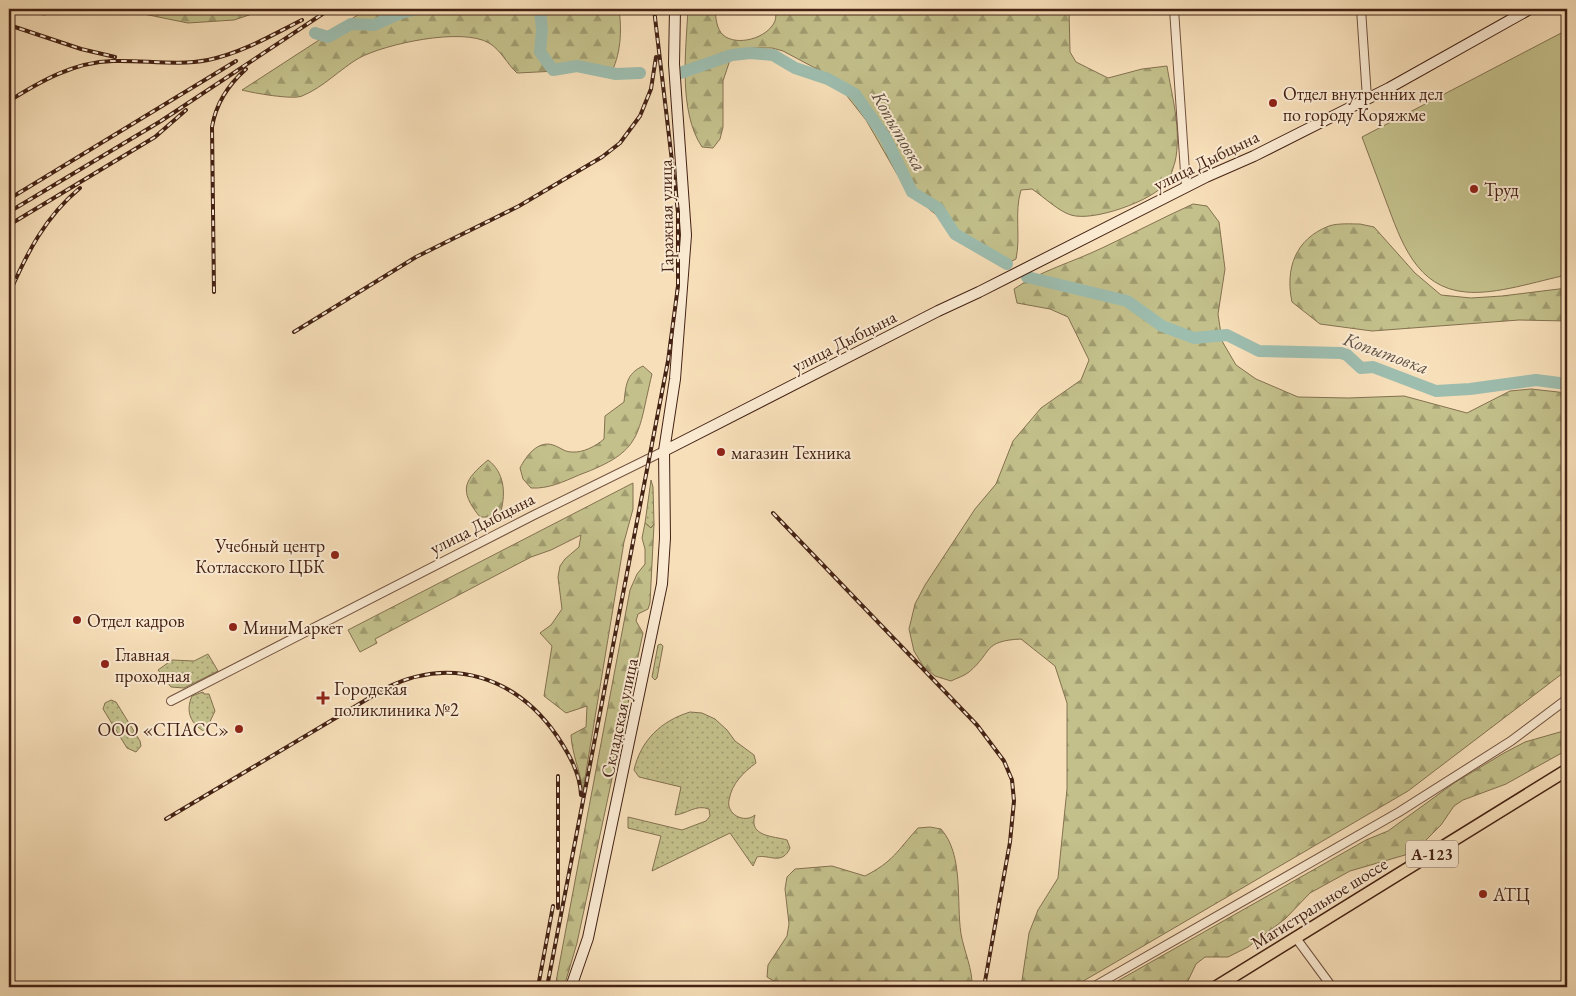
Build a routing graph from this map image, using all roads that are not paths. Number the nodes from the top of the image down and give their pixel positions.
1 (675, 9) edge
2 (1174, 9) edge
3 (1361, 9) edge
4 (1530, 9) edge
5 (1366, 98) junction
6 (1186, 187) junction
7 (664, 451) junction
8 (1567, 699) edge
9 (171, 701) dead end
10 (1567, 770) edge
11 (1296, 938) junction
12 (571, 987) edge
13 (1092, 987) edge
14 (1216, 987) edge
15 (1332, 987) edge

1 - 7 street, Гаражная улица
2 - 6 street
3 - 5 street
4 - 5 street, улица Дыбцына
5 - 6 street, улица Дыбцына
6 - 7 street, улица Дыбцына
7 - 9 street, улица Дыбцына
7 - 12 street, Складская улица
8 - 13 street
10 - 11 main road, Магистральное шоссе / А-123
11 - 14 main road, Магистральное шоссе / А-123
11 - 15 street

